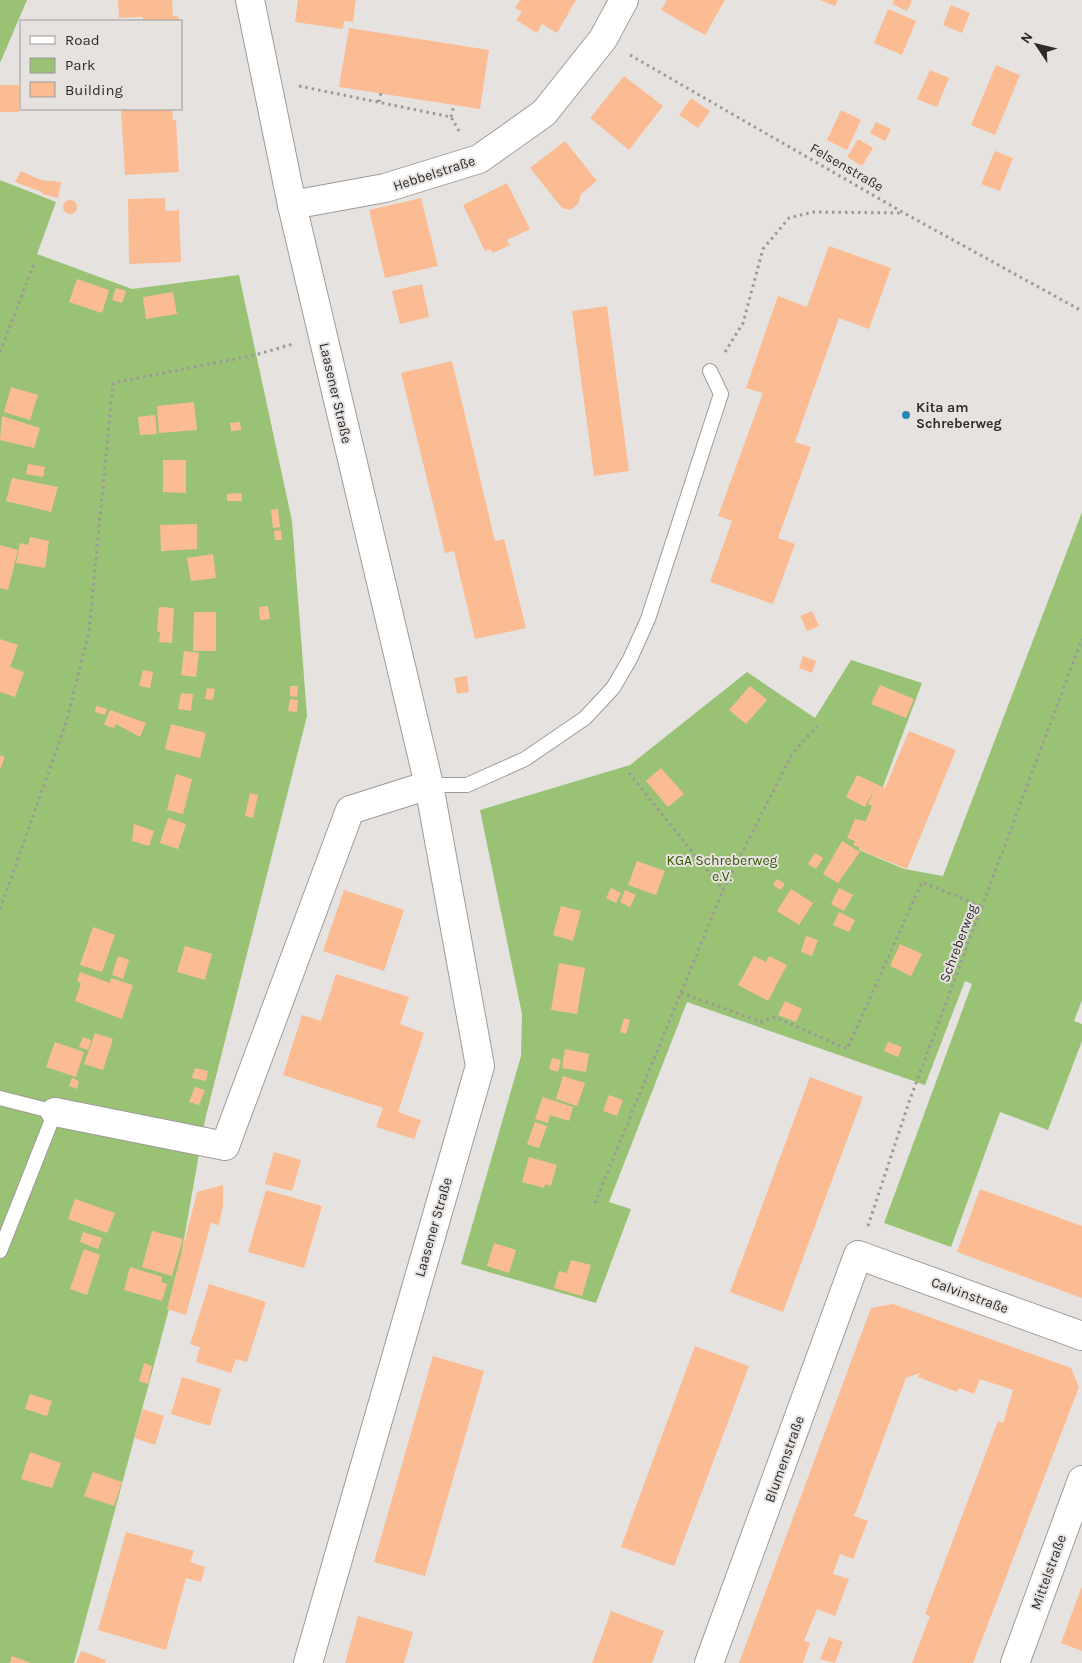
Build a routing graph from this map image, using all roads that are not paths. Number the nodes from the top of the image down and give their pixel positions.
1 (250, 0) edge
2 (624, 0) edge
3 (292, 205) junction
4 (710, 371) road end
5 (429, 785) junction
6 (0, 1098) edge
7 (55, 1112) junction
8 (0, 1251) edge
9 (858, 1255) joint
10 (1082, 1336) edge
11 (1082, 1480) edge
12 (308, 1663) edge
13 (710, 1663) edge
14 (1015, 1663) edge

1 - 3 street, Laasener Straße
2 - 3 street, Hebbelstraße
3 - 5 street, Laasener Straße
4 - 5 lane
5 - 7 street
5 - 12 street, Laasener Straße
6 - 7 lane
7 - 8 lane
9 - 10 street, Calvinstraße
9 - 13 street, Blumenstraße
11 - 14 street, Mittelstraße

